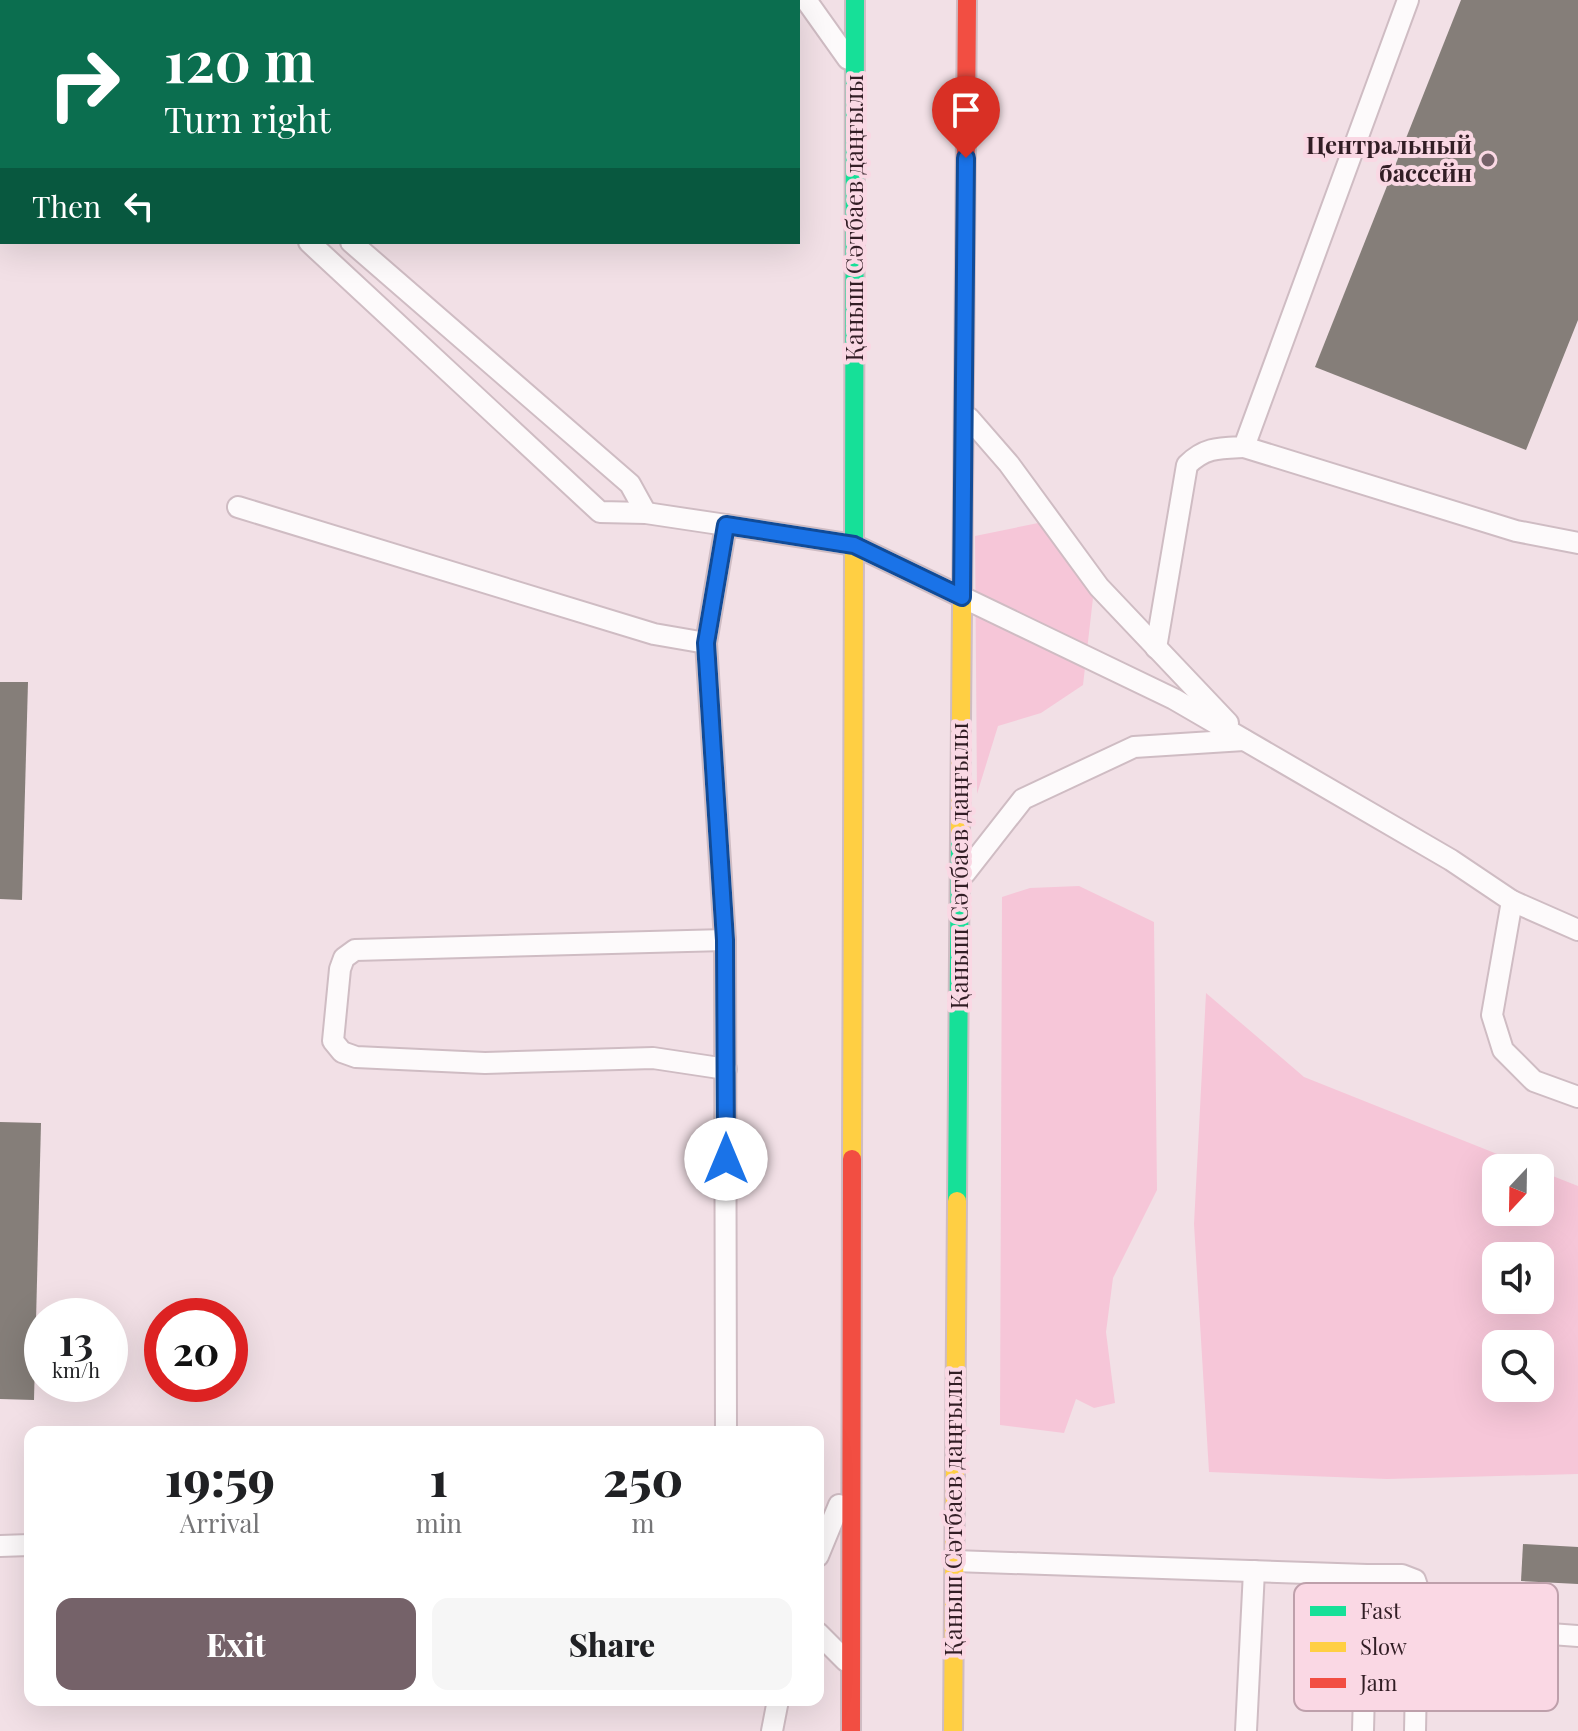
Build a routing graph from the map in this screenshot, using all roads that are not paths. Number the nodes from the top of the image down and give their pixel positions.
1 (806, 0) edge
2 (855, 0) edge
3 (967, 0) edge
4 (1408, 0) edge
5 (855, 69) junction
6 (311, 244) edge
7 (353, 244) edge
8 (964, 412) junction
9 (1244, 447) junction
10 (238, 507) dead end
11 (646, 513) junction
12 (726, 525) junction
13 (1578, 543) edge
14 (854, 545) junction
15 (962, 597) junction
16 (706, 643) junction
17 (1156, 648) junction
18 (1244, 740) junction
19 (960, 879) junction
20 (1512, 901) junction
21 (1578, 930) edge
22 (725, 940) junction
23 (726, 1069) junction
24 (1578, 1097) edge
25 (726, 1426) edge
26 (851, 1476) junction
27 (824, 1541) edge
28 (24, 1545) edge
29 (0, 1546) edge
30 (954, 1561) junction
31 (1254, 1571) junction
32 (1367, 1575) junction
33 (1367, 1583) edge
34 (1416, 1583) edge
35 (1558, 1635) edge
36 (1578, 1636) edge
37 (824, 1639) edge
38 (851, 1666) junction
39 (777, 1706) edge
40 (1364, 1711) edge
41 (1415, 1711) edge
42 (772, 1731) edge
43 (851, 1731) edge
44 (953, 1731) edge
45 (1246, 1731) edge
46 (1363, 1731) edge
47 (1415, 1731) edge

1 - 5 lane
2 - 5 main road, Қаныш Сәтбаев даңғылы
3 - 8 main road, Қаныш Сәтбаев даңғылы
4 - 9 lane
5 - 14 main road, Қаныш Сәтбаев даңғылы
6 - 11 lane
7 - 11 lane
8 - 15 main road, Қаныш Сәтбаев даңғылы
8 - 17 lane
9 - 13 lane
9 - 17 lane
10 - 16 lane
11 - 12 lane
12 - 14 lane
12 - 16 lane
14 - 15 lane
14 - 26 main road, Қаныш Сәтбаев даңғылы
15 - 18 lane
15 - 19 main road, Қаныш Сәтбаев даңғылы
16 - 22 lane
17 - 18 lane
18 - 19 lane
18 - 20 lane
19 - 30 main road, Қаныш Сәтбаев даңғылы
20 - 21 lane
20 - 24 lane
22 - 23 lane
22 - 23 lane
23 - 25 lane
26 - 27 lane
26 - 38 main road, Қаныш Сәтбаев даңғылы
28 - 29 lane
30 - 31 lane
30 - 44 main road, Қаныш Сәтбаев даңғылы
31 - 32 lane
31 - 45 lane
32 - 33 lane
32 - 34 lane
35 - 36 lane
37 - 38 lane
38 - 43 main road, Қаныш Сәтбаев даңғылы
39 - 42 lane
40 - 46 lane
41 - 47 lane

